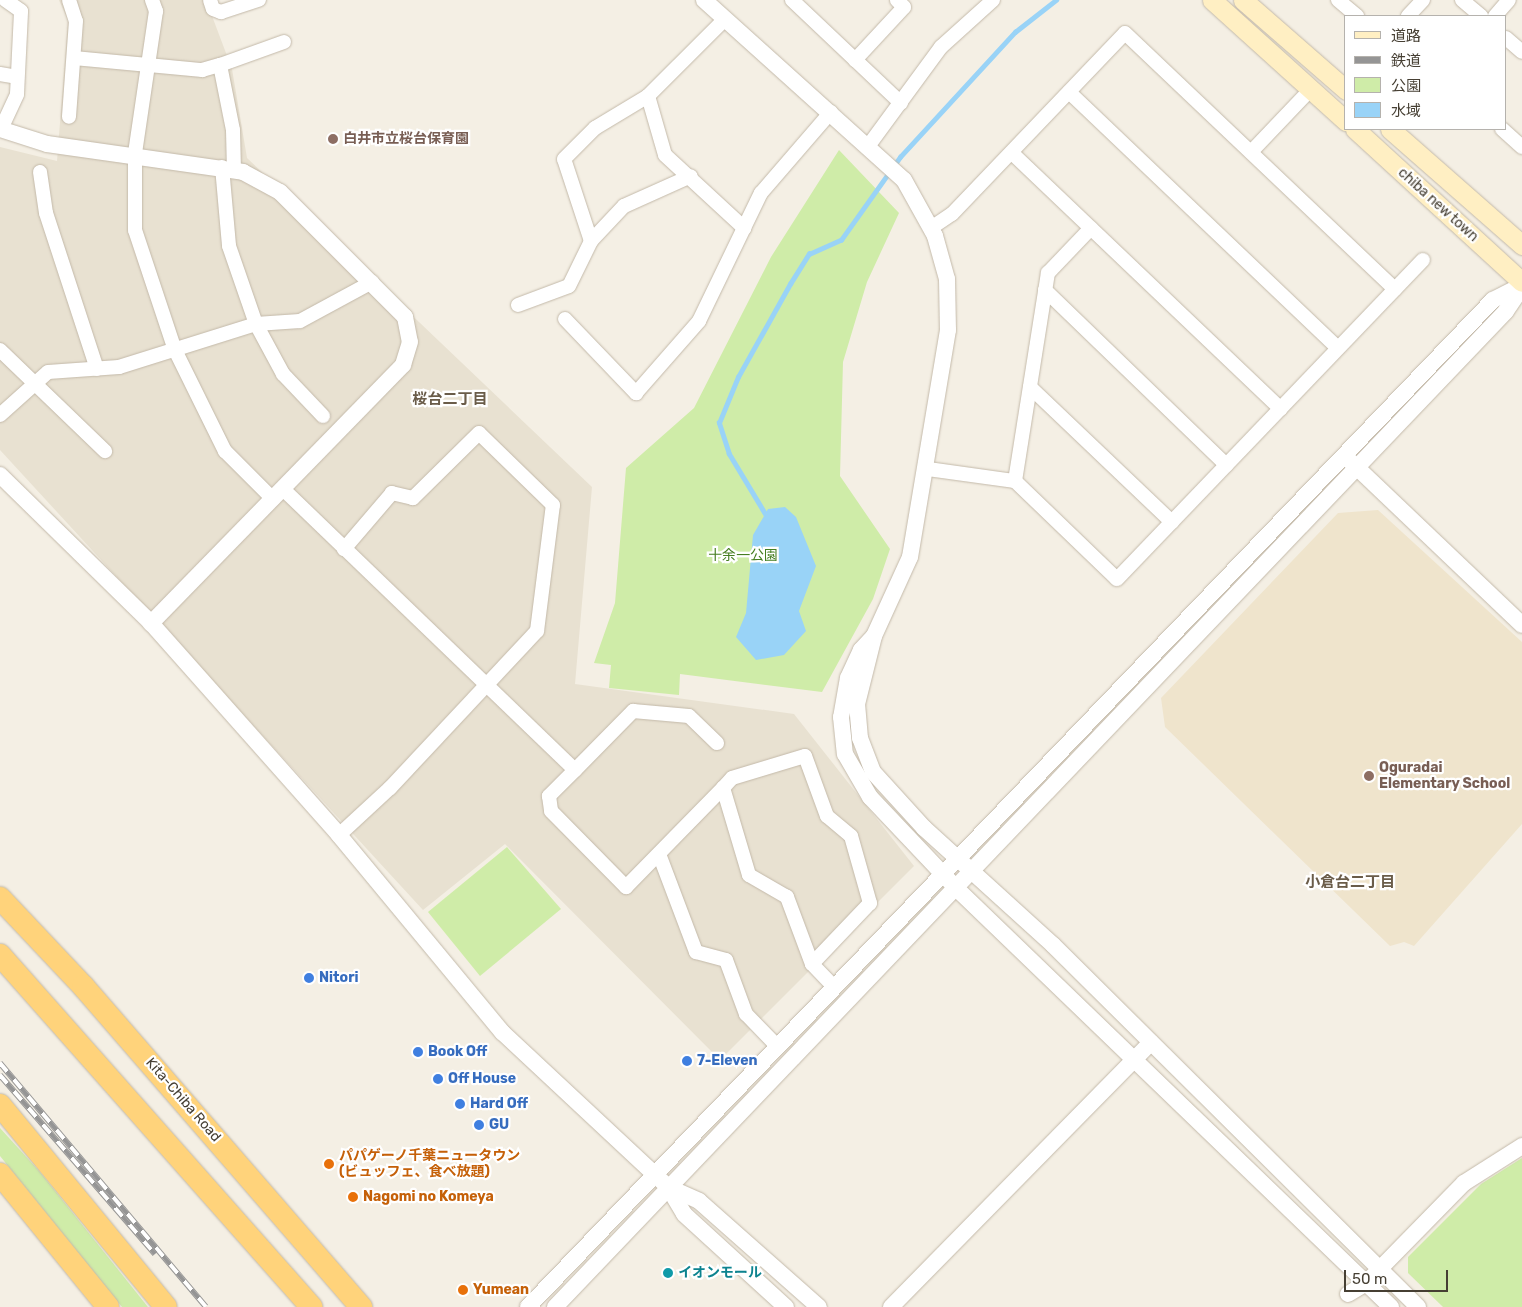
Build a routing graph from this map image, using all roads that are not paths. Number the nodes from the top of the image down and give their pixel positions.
1 (5, 0) edge
2 (69, 0) edge
3 (152, 0) edge
4 (210, 0) edge
5 (260, 0) edge
6 (704, 0) edge
7 (792, 0) edge
8 (897, 0) edge
9 (993, 0) edge
10 (1212, 0) edge
11 (1243, 0) edge
12 (1338, 0) edge
13 (1423, 0) edge
14 (1462, 0) edge
15 (1509, 0) edge
16 (1355, 15) edge
17 (1409, 15) edge
18 (1480, 15) edge
19 (1496, 15) edge
20 (725, 19) junction
21 (1507, 39) edge
22 (284, 42) dead end
23 (1522, 52) edge
24 (74, 58) junction
25 (855, 60) junction
26 (150, 65) junction
27 (220, 65) junction
28 (0, 74) edge
29 (17, 77) junction
30 (1344, 88) edge
31 (1311, 89) junction
32 (1069, 92) junction
33 (648, 96) junction
34 (901, 103) junction
35 (831, 112) junction
36 (69, 117) dead end
37 (1344, 118) edge
38 (0, 129) edge
39 (1356, 130) edge
40 (1391, 130) edge
41 (1503, 130) edge
42 (869, 145) junction
43 (1522, 147) edge
44 (1251, 152) junction
45 (1012, 153) junction
46 (135, 154) junction
47 (228, 169) junction
48 (40, 172) dead end
49 (691, 176) junction
50 (744, 228) junction
51 (931, 228) junction
52 (1091, 228) junction
53 (592, 241) junction
54 (1522, 245) edge
55 (1423, 260) dead end
56 (372, 282) junction
57 (1522, 284) edge
58 (1395, 289) junction
59 (1045, 290) junction
60 (518, 305) dead end
61 (566, 319) dead end
62 (256, 324) junction
63 (1338, 348) junction
64 (0, 350) edge
65 (175, 350) junction
66 (97, 369) junction
67 (33, 381) junction
68 (1030, 387) junction
69 (1281, 408) junction
70 (0, 415) edge
71 (322, 416) dead end
72 (105, 451) dead end
73 (1343, 455) junction
74 (1226, 465) junction
75 (1357, 468) junction
76 (928, 469) junction
77 (0, 476) edge
78 (1015, 481) junction
79 (278, 494) junction
80 (1172, 522) junction
81 (344, 549) junction
82 (151, 623) junction
83 (1522, 625) edge
84 (874, 636) junction
85 (486, 686) junction
86 (717, 743) dead end
87 (575, 770) junction
88 (722, 788) junction
89 (339, 835) junction
90 (659, 854) junction
91 (957, 858) junction
92 (972, 872) junction
93 (942, 874) junction
94 (956, 888) junction
95 (0, 898) edge
96 (0, 955) edge
97 (812, 964) junction
98 (833, 986) junction
99 (1150, 1042) junction
100 (776, 1045) junction
101 (1133, 1060) junction
102 (0, 1106) edge
103 (1522, 1146) edge
104 (0, 1174) edge
105 (653, 1174) junction
106 (668, 1187) junction
107 (1379, 1269) junction
108 (1366, 1283) junction
109 (1353, 1298) dead end
110 (108, 1307) edge
111 (166, 1307) edge
112 (311, 1307) edge
113 (361, 1307) edge
114 (528, 1307) edge
115 (555, 1307) edge
116 (786, 1307) edge
117 (819, 1307) edge
118 (891, 1307) edge
119 (1391, 1307) edge
120 (1418, 1307) edge

1 - 29 street
2 - 24 street
3 - 26 street
4 - 5 street
6 - 20 street
7 - 25 street
8 - 25 street
9 - 34 street
10 - 31 main road
11 - 30 main road
12 - 16 street
13 - 17 street
14 - 18 street
15 - 19 street
20 - 33 street
20 - 35 street
21 - 23 street
22 - 27 street
24 - 26 street
24 - 36 street
25 - 34 street
26 - 27 street
26 - 46 street
27 - 47 street
28 - 29 street
29 - 38 street
31 - 37 main road
31 - 44 street
32 - 44 street
32 - 45 street
32 - 63 street
33 - 49 street
33 - 53 street
34 - 42 street
35 - 42 street
35 - 50 street
38 - 46 street
39 - 57 main road, chiba new town
40 - 54 main road, chiba new town
41 - 43 street
42 - 51 street
44 - 58 street
45 - 51 street
45 - 52 street
46 - 47 street
46 - 65 street
47 - 56 street
47 - 62 street
48 - 66 street
49 - 50 street
49 - 53 street
50 - 61 street
51 - 76 street
52 - 59 street
52 - 69 street
53 - 60 street
55 - 58 street
56 - 62 street
56 - 79 street
57 - 73 street
57 - 75 street
58 - 63 street
59 - 68 street
59 - 74 street
62 - 65 street
62 - 71 street
63 - 69 street
64 - 67 street
65 - 66 street
65 - 79 street
66 - 67 street
67 - 70 street
67 - 72 street
68 - 78 street
68 - 80 street
69 - 74 street
73 - 75 street
73 - 91 street
74 - 80 street
75 - 83 street
75 - 92 street
76 - 78 street
76 - 84 street
77 - 82 street
78 - 80 street
79 - 81 street
79 - 82 street
81 - 85 street
81 - 85 street
82 - 89 street
84 - 91 street
84 - 93 street
85 - 87 street
85 - 89 street
86 - 87 street
87 - 90 street
88 - 90 street
88 - 97 street
88 - 97 street
89 - 105 street
90 - 100 street
91 - 92 street
91 - 93 street
92 - 94 street
92 - 99 street
93 - 94 street
93 - 98 street
94 - 101 street
94 - 106 street
95 - 113 highway, Kita-Chiba Road
96 - 112 highway
97 - 98 street
98 - 100 street
99 - 101 street
99 - 107 street
100 - 105 street
101 - 108 street
101 - 118 street
102 - 111 highway
103 - 107 street
104 - 110 highway
105 - 106 street
105 - 114 street
106 - 115 street
106 - 116 street
106 - 117 street
107 - 108 street
107 - 120 street
108 - 109 street
108 - 119 street

